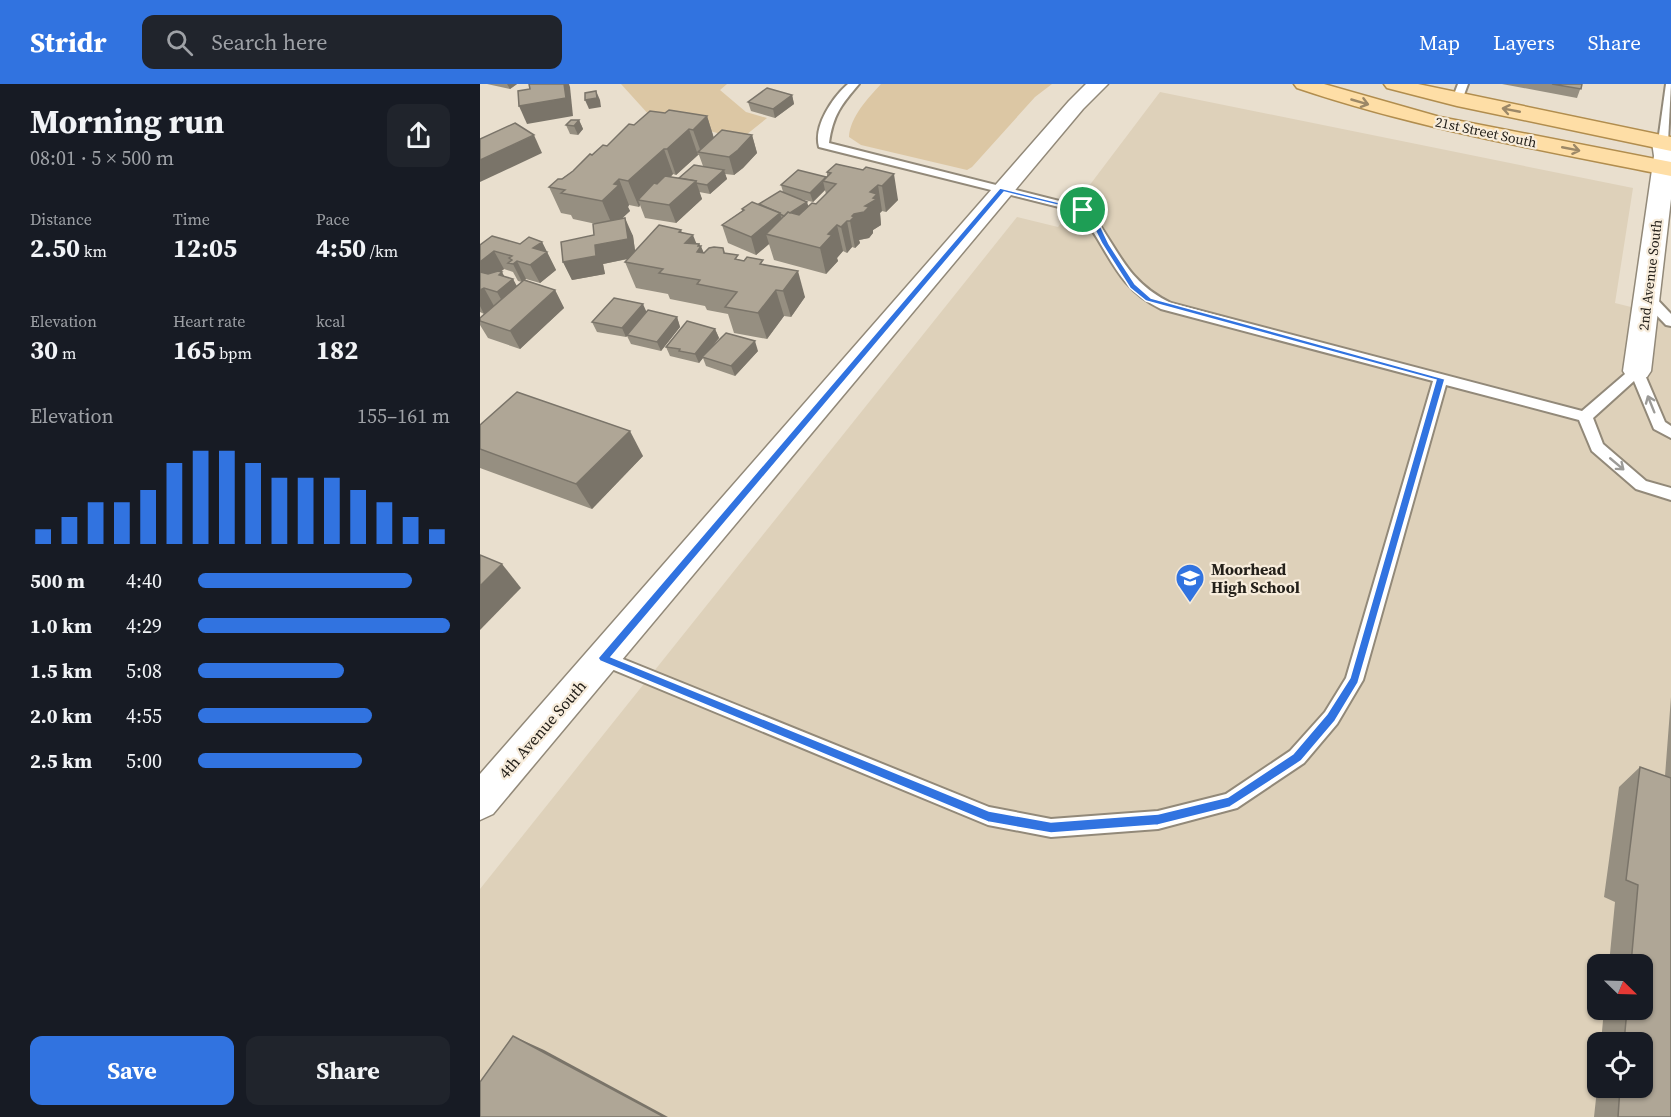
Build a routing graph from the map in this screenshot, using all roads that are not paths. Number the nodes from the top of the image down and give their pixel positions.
1 (854, 84) edge
2 (1098, 84) edge
3 (1304, 84) edge
4 (1394, 84) edge
5 (1671, 84) edge
6 (1460, 92) edge
7 (1670, 102) edge
8 (1667, 143) edge
9 (1667, 169) edge
10 (1003, 190) junction
11 (1647, 297) junction
12 (1671, 322) edge
13 (1637, 371) junction
14 (1441, 379) junction
15 (1585, 417) junction
16 (1671, 433) edge
17 (1671, 494) edge
18 (603, 658) junction
19 (480, 802) edge

1 - 10 lane
2 - 10 street, 4th Avenue South
3 -> 9 main road, 21st Street South
4 - 6 main road, 21st Street South
5 - 7 lane
8 -> 6 main road, 21st Street South
7 - 8 lane
8 - 9 street, 2nd Avenue South
9 - 11 street, 2nd Avenue South
10 - 14 lane
10 - 18 street, 4th Avenue South
11 - 12 lane
11 - 13 street, 2nd Avenue South
13 - 15 lane
16 -> 13 lane
14 - 15 lane
14 - 18 lane
15 -> 17 lane
18 - 19 street, 4th Avenue South

